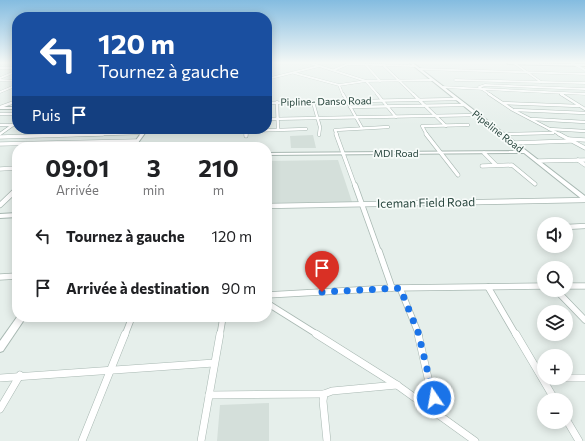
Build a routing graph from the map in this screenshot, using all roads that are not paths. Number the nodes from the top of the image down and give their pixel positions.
1 (334, 84) edge
2 (349, 84) edge
3 (368, 84) edge
4 (402, 84) edge
5 (436, 84) edge
6 (544, 84) edge
7 (339, 85) junction
8 (12, 87) edge
9 (442, 88) junction
10 (551, 88) junction
11 (585, 88) edge
12 (483, 90) junction
13 (0, 92) edge
14 (560, 93) junction
15 (585, 94) edge
16 (457, 99) junction
17 (382, 100) junction
18 (418, 100) junction
19 (346, 101) junction
20 (272, 102) edge
21 (277, 102) junction
22 (313, 102) junction
23 (12, 103) edge
24 (502, 103) junction
25 (423, 105) junction
26 (466, 105) junction
27 (580, 106) junction
28 (585, 106) edge
29 (350, 107) junction
30 (388, 107) junction
31 (0, 108) edge
32 (12, 108) edge
33 (585, 109) edge
34 (513, 110) junction
35 (585, 113) edge
36 (0, 114) edge
37 (12, 114) edge
38 (433, 115) junction
39 (478, 115) junction
40 (356, 117) junction
41 (396, 117) junction
42 (272, 118) edge
43 (277, 118) junction
44 (318, 119) junction
45 (530, 119) junction
46 (585, 122) edge
47 (12, 124) edge
48 (0, 125) edge
49 (468, 125) dead end
50 (446, 126) junction
51 (12, 127) edge
52 (388, 127) dead end
53 (362, 128) junction
54 (306, 129) dead end
55 (548, 129) junction
56 (272, 130) edge
57 (278, 130) junction
58 (585, 131) edge
59 (553, 133) junction
60 (90, 134) edge
61 (142, 134) edge
62 (503, 134) junction
63 (45, 135) joint
64 (319, 135) dead end
65 (0, 136) edge
66 (566, 139) junction
67 (585, 140) edge
68 (136, 141) joint
69 (100, 142) edge
70 (571, 142) junction
71 (514, 143) junction
72 (1, 145) edge
73 (12, 145) edge
74 (585, 148) edge
75 (526, 152) junction
76 (343, 153) junction
77 (442, 153) junction
78 (484, 153) junction
79 (272, 154) edge
80 (578, 160) junction
81 (585, 160) edge
82 (538, 161) junction
83 (496, 165) junction
84 (585, 165) edge
85 (482, 166) dead end
86 (12, 168) edge
87 (0, 169) edge
88 (458, 175) dead end
89 (534, 184) dead end
90 (12, 194) edge
91 (583, 195) edge
92 (585, 200) edge
93 (362, 204) junction
94 (0, 205) edge
95 (272, 206) edge
96 (12, 215) edge
97 (0, 216) edge
98 (585, 226) edge
99 (573, 227) edge
100 (12, 276) edge
101 (0, 277) edge
102 (537, 286) edge
103 (573, 286) edge
104 (585, 286) edge
105 (488, 287) junction
106 (392, 288) junction
107 (400, 288) junction
108 (272, 295) edge
109 (563, 297) edge
110 (272, 306) edge
111 (585, 320) edge
112 (18, 322) edge
113 (130, 322) edge
114 (222, 322) edge
115 (0, 348) edge
116 (214, 363) junction
117 (537, 367) edge
118 (110, 369) junction
119 (20, 375) junction
120 (0, 378) edge
121 (573, 378) edge
122 (585, 378) edge
123 (397, 385) junction
124 (210, 394) junction
125 (324, 394) junction
126 (0, 409) edge
127 (436, 413) junction
128 (572, 429) edge
129 (82, 441) edge
130 (201, 441) edge
131 (327, 441) edge
132 (475, 441) edge
133 (579, 441) edge

1 - 7 street
2 - 7 street
3 - 17 street
4 - 18 street
5 - 9 street, Pipeline Road
6 - 10 street
7 - 19 street
8 - 13 street
9 - 12 street
9 - 16 street, Pipeline Road
10 - 11 street
10 - 12 street
10 - 14 street
12 - 14 street
12 - 24 street
14 - 15 street
14 - 27 street
16 - 18 street, Pipline- Danso Road
16 - 26 street, Pipeline Road
17 - 18 street, Pipline- Danso Road
17 - 19 street, Pipline- Danso Road
17 - 30 street
18 - 25 street
19 - 22 street, Pipline- Danso Road
19 - 29 street
20 - 21 street, Pipline- Danso Road
21 - 22 street, Pipline- Danso Road
21 - 43 street
22 - 44 street
23 - 31 street
24 - 27 street
24 - 34 street
25 - 26 street
25 - 30 street
25 - 38 street
26 - 39 street, Pipeline Road
27 - 28 street
27 - 33 street
29 - 30 street
29 - 40 street
30 - 41 street
31 - 32 street
34 - 35 street
34 - 45 street
36 - 37 street
38 - 39 street
38 - 41 street
38 - 50 street
39 - 62 street, Pipeline Road
40 - 41 street
40 - 44 street
40 - 53 street
42 - 43 street
43 - 44 street
43 - 57 street
44 - 64 street
45 - 46 street
45 - 55 street
47 - 48 street
49 - 50 street
50 - 77 street
51 - 65 street
52 - 53 street
53 - 76 street
54 - 57 street
55 - 58 street
55 - 59 street
56 - 57 street
59 - 62 street
59 - 66 street
60 - 63 street
61 - 68 street
62 - 71 street, Pipeline Road
63 - 65 street
66 - 67 street
66 - 70 street
68 - 69 street
70 - 71 street
70 - 74 street
71 - 75 street, Pipeline Road
72 - 73 street
75 - 78 street, MDI Road
75 - 82 street, Pipeline Road
76 - 77 street, MDI Road
76 - 79 street, MDI Road
76 - 93 street
77 - 78 street, MDI Road
77 - 88 street
78 - 83 street
80 - 81 street
80 - 82 street
80 - 84 street
82 - 91 street, Pipeline Road
83 - 85 street
83 - 89 street
86 - 87 street
90 - 94 street
91 - 92 street, Pipeline Road
92 - 93 street, Iceman Field Road
93 - 95 street, Iceman Field Road
93 - 106 street
96 - 97 street
98 - 99 street
100 - 101 street
102 - 105 street
103 - 104 street
105 - 107 street
105 - 117 street
106 - 107 street
106 - 108 street
107 - 127 street
109 - 111 street
110 - 123 street
112 - 115 street
113 - 118 street
114 - 116 street
116 - 118 street
116 - 124 street
118 - 119 street
118 - 129 street
119 - 120 street
119 - 126 street
121 - 122 street
123 - 125 street
123 - 127 street
124 - 125 street
124 - 130 street
125 - 131 street
127 - 132 street
128 - 133 street

